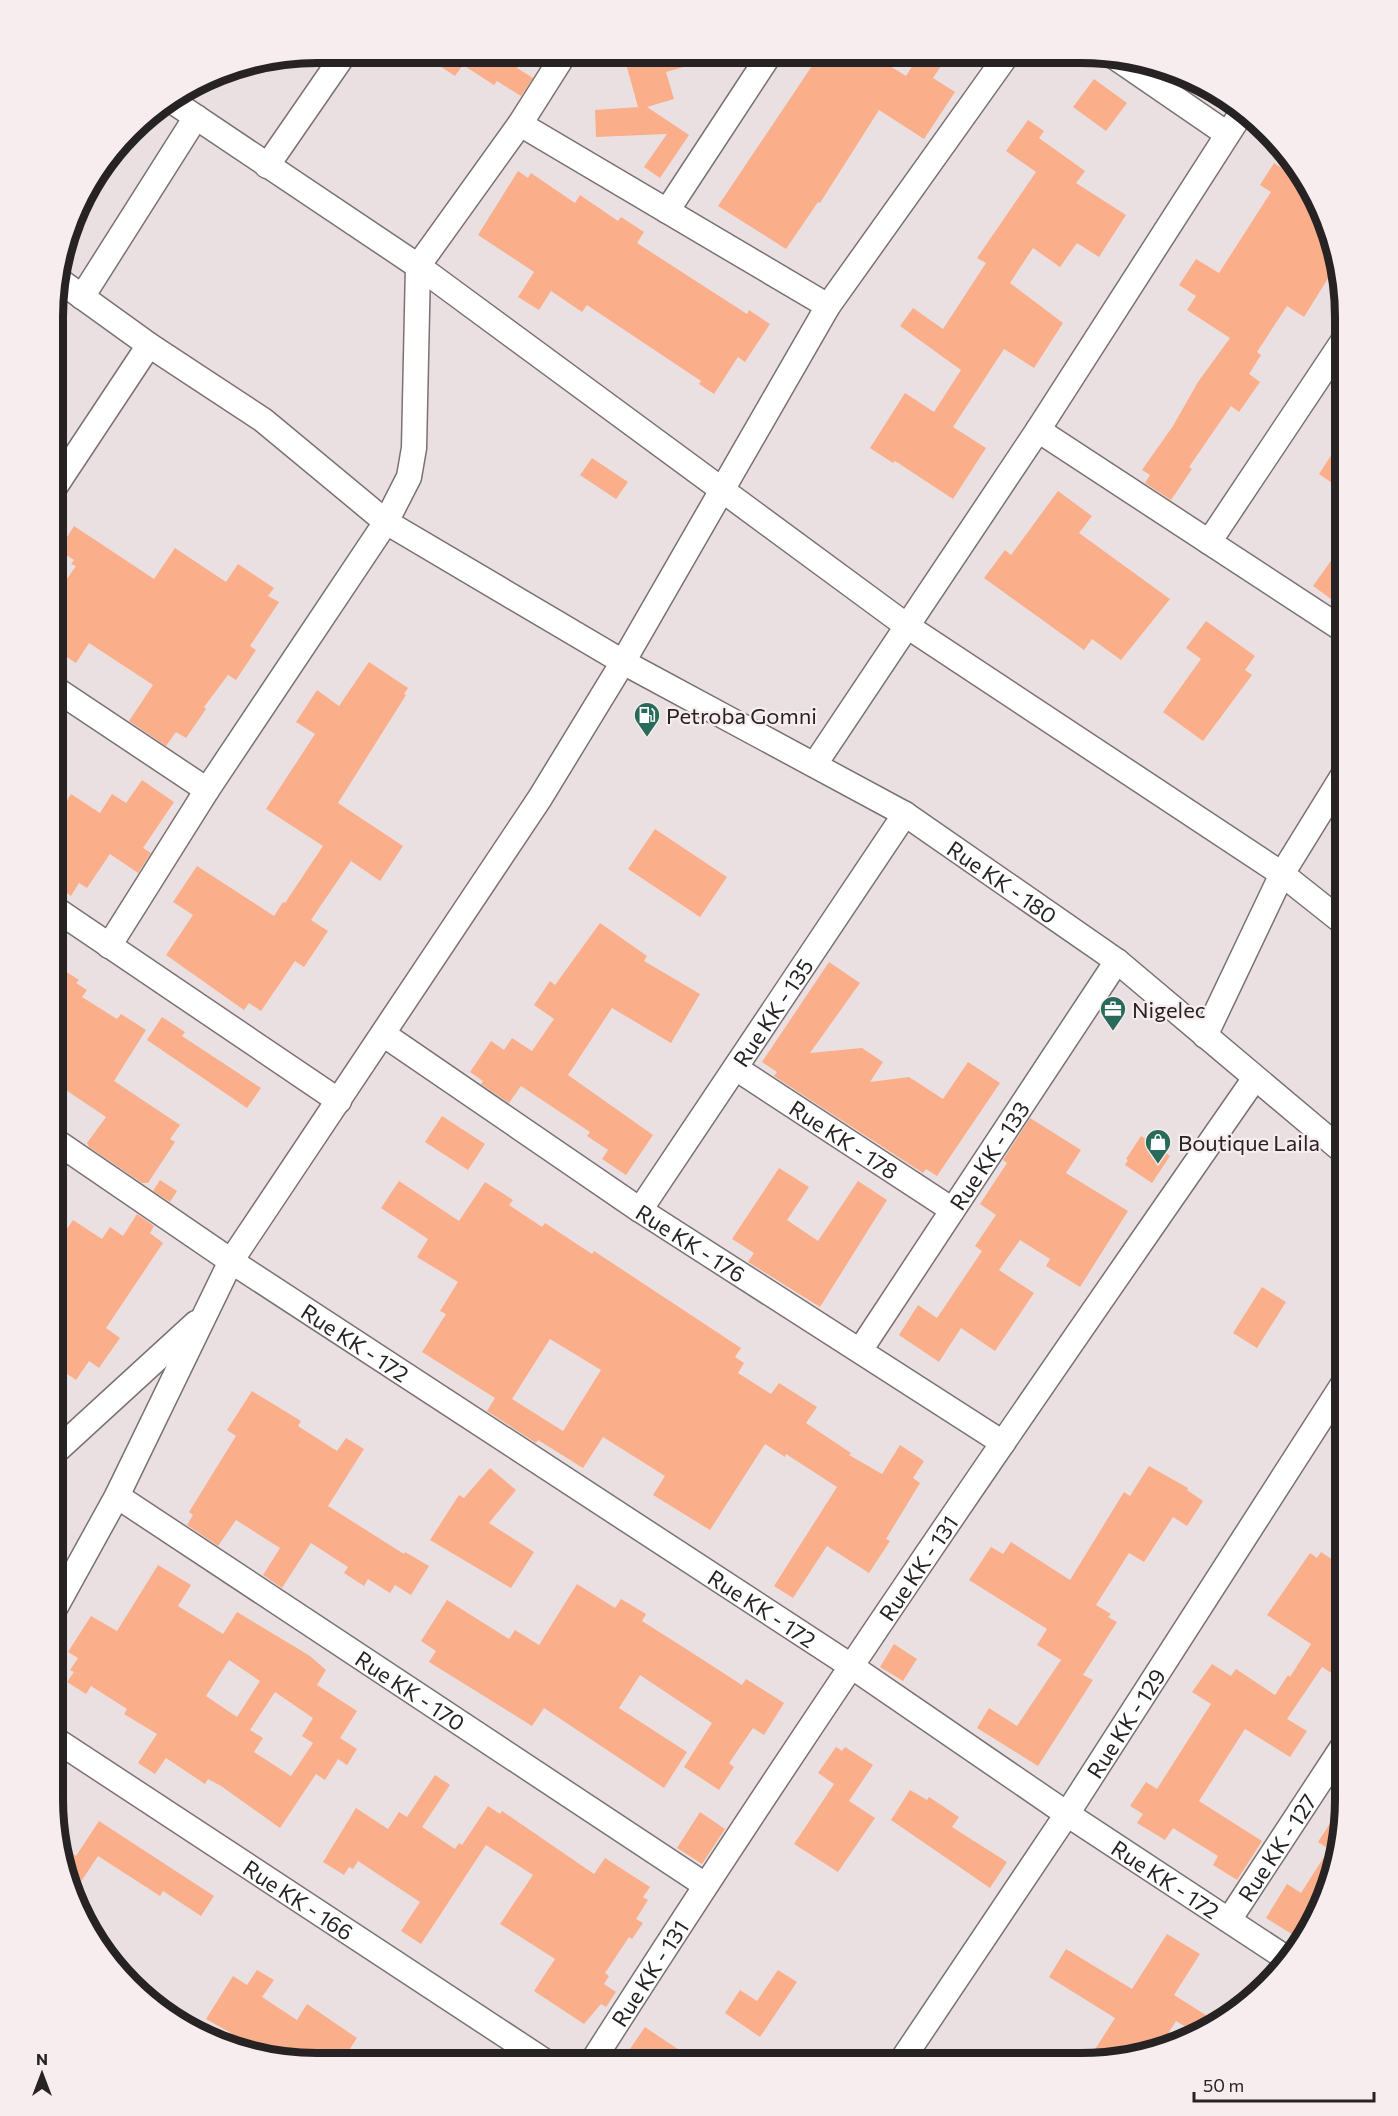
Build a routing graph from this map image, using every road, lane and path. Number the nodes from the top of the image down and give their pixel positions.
1 (338, 63) edge
2 (559, 63) edge
3 (764, 63) edge
4 (1001, 63) edge
5 (1131, 68) edge
6 (178, 105) edge
7 (196, 117) junction
8 (1238, 118) edge
9 (520, 124) junction
10 (1227, 134) junction
11 (267, 166) junction
12 (667, 211) junction
13 (418, 266) junction
14 (65, 285) edge
15 (82, 297) junction
16 (828, 306) junction
17 (149, 345) junction
18 (1335, 354) edge
19 (1038, 430) junction
20 (63, 474) edge
21 (721, 492) junction
22 (386, 522) junction
23 (1209, 542) junction
24 (1335, 624) edge
25 (906, 626) junction
26 (623, 662) junction
27 (63, 694) edge
28 (815, 764) junction
29 (1335, 788) edge
30 (207, 790) junction
31 (905, 814) junction
32 (1282, 874) junction
33 (63, 914) edge
34 (1335, 916) edge
35 (109, 945) junction
36 (1117, 961) junction
37 (383, 1034) junction
38 (1205, 1036) junction
39 (737, 1069) junction
40 (1255, 1078) junction
41 (339, 1101) junction
42 (1335, 1145) edge
43 (63, 1146) edge
44 (951, 1209) junction
45 (640, 1210) junction
46 (231, 1261) junction
47 (205, 1316) junction
48 (861, 1349) junction
49 (1335, 1397) edge
50 (1003, 1443) junction
51 (63, 1445) edge
52 (117, 1496) junction
53 (63, 1594) edge
54 (851, 1666) junction
55 (63, 1745) edge
56 (1335, 1758) edge
57 (1067, 1814) junction
58 (705, 1885) junction
59 (1229, 1920) junction
60 (1281, 1955) edge
61 (532, 2053) edge
62 (598, 2053) edge
63 (907, 2053) edge

1 - 11 street
2 - 9 street
3 - 12 street
4 - 16 street
5 - 10 street
6 - 7 street
7 - 11 street
7 - 15 street
8 - 10 street
9 - 12 street
9 - 13 street
10 - 19 street
11 - 13 street
12 - 16 street
13 - 21 street
13 - 22 street
14 - 15 street, Rue KK - 180
15 - 17 street, Rue KK - 180
16 - 21 street
17 - 20 street
17 - 22 street, Rue KK - 180
18 - 23 street
19 - 23 street
19 - 25 street
21 - 25 street
21 - 26 street
22 - 26 street, Rue KK - 180
22 - 30 street
23 - 24 street
25 - 28 street
25 - 32 street
26 - 28 street, Rue KK - 180
26 - 37 street
27 - 30 street
28 - 31 street, Rue KK - 180
29 - 32 street
30 - 35 street
31 - 36 street, Rue KK - 180
31 - 39 street, Rue KK - 135
32 - 34 street
32 - 38 street
33 - 35 street
35 - 41 street
36 - 38 street, Rue KK - 180
36 - 44 street, Rue KK - 133
37 - 41 street
37 - 45 street, Rue KK - 176
38 - 40 street, Rue KK - 180
39 - 44 street, Rue KK - 178
39 - 45 street, Rue KK - 135
40 - 42 street, Rue KK - 180
40 - 50 street, Rue KK - 131
41 - 46 street
43 - 46 street, Rue KK - 172
44 - 48 street, Rue KK - 133
45 - 48 street, Rue KK - 176
46 - 47 street
46 - 54 street, Rue KK - 172
47 - 51 street
47 - 52 street
48 - 50 street, Rue KK - 176
49 - 57 street, Rue KK - 129
50 - 54 street, Rue KK - 131
52 - 53 street
52 - 58 street, Rue KK - 170
54 - 57 street, Rue KK - 172
54 - 58 street, Rue KK - 131
55 - 61 street, Rue KK - 166
56 - 59 street, Rue KK - 127
57 - 59 street, Rue KK - 172
57 - 63 street, Rue KK - 129
58 - 62 street, Rue KK - 131
59 - 60 street, Rue KK - 172

